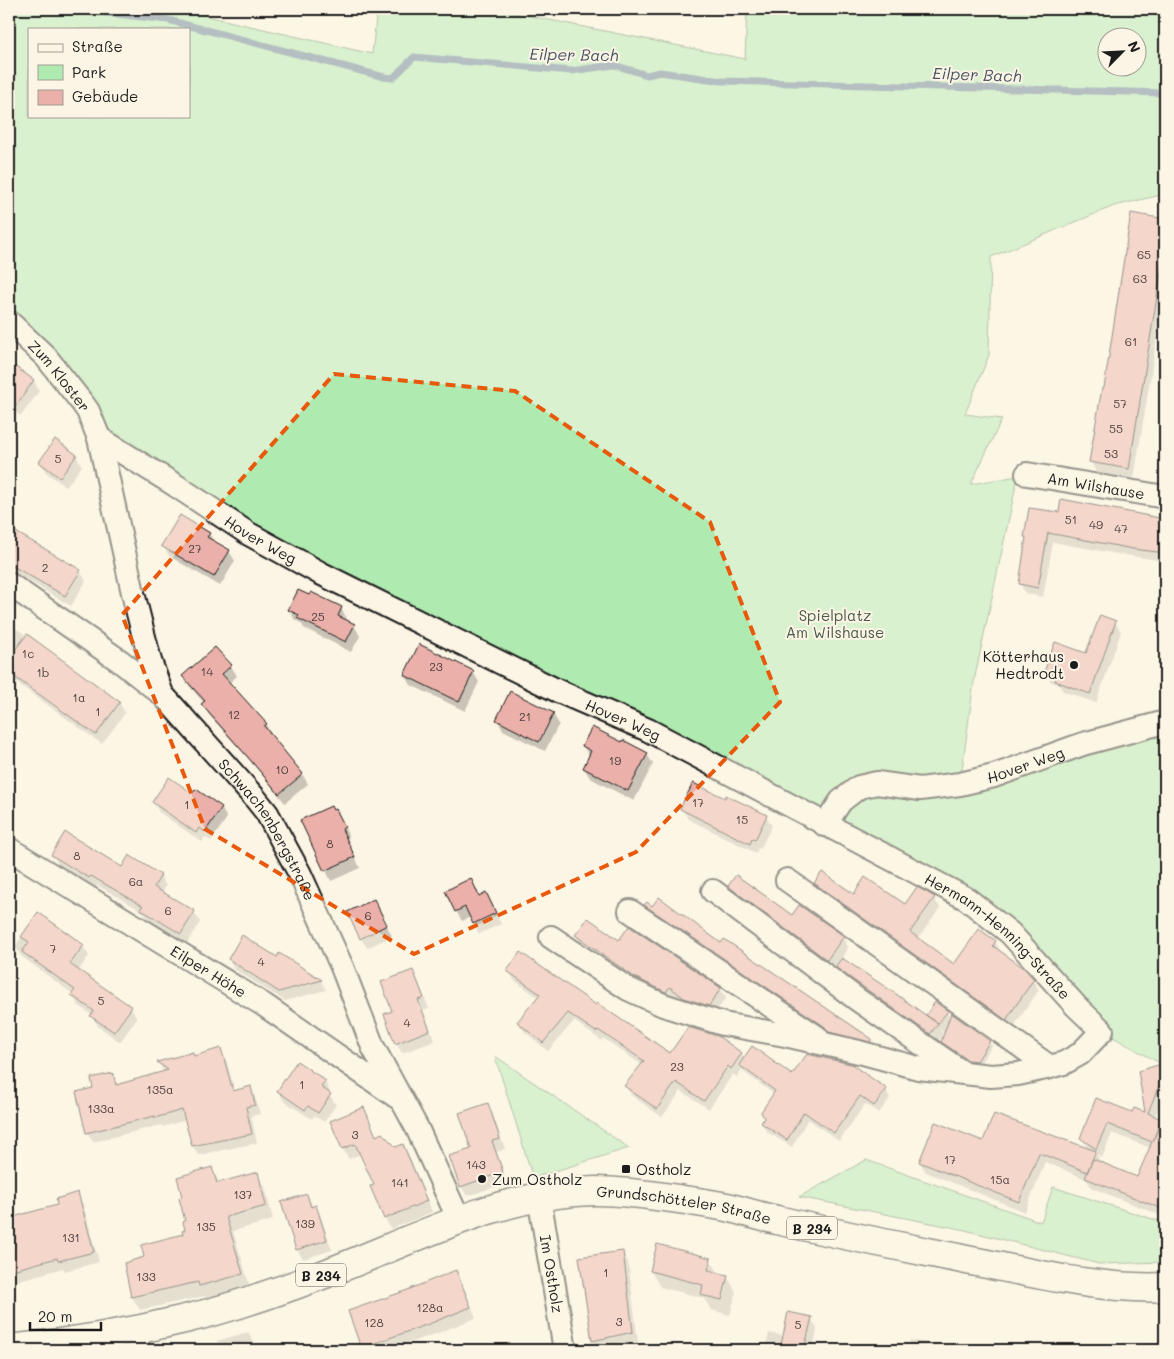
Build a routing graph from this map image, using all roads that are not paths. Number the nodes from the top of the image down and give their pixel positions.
1 (9, 322) edge
2 (100, 438) junction
3 (1027, 474) dead end
4 (1165, 497) edge
5 (9, 584) edge
6 (162, 694) junction
7 (1165, 722) edge
8 (825, 825) junction
9 (9, 849) edge
10 (787, 880) dead end
11 (713, 891) dead end
12 (630, 911) dead end
13 (551, 937) dead end
14 (828, 1044) junction
15 (1050, 1067) junction
16 (965, 1074) junction
17 (402, 1101) junction
18 (539, 1197) junction
19 (459, 1220) junction
20 (1165, 1287) edge
21 (137, 1340) edge
22 (94, 1344) edge
23 (9, 1349) edge
24 (565, 1350) edge

1 - 2 street, Zum Kloster
2 - 6 street, Schwachenbergstraße
2 - 8 street, Hover Weg
3 - 4 street, Am Wilshause
5 - 6 street
6 - 17 street, Schwachenbergstraße
7 - 8 street, Hover Weg
8 - 15 street, Hermann-Henning-Straße
9 - 17 street, Eilper Höhe
10 - 15 street
11 - 16 street
12 - 14 street, Hermann-Henning-Straße
13 - 14 street, Hermann-Henning-Straße
14 - 16 street, Hermann-Henning-Straße
15 - 16 street, Hermann-Henning-Straße
17 - 19 street, Schwachenbergstraße
18 - 19 main road, Grundschötteler Straße / B 234
18 - 20 main road, Grundschötteler Straße / B 234
18 - 24 street, Im Ostholz
19 - 21 main road, Grundschötteler Straße / B 234
21 - 22 main road, Grundschötteler Straße / B 234
22 - 23 main road, Grundschötteler Straße / B 234

